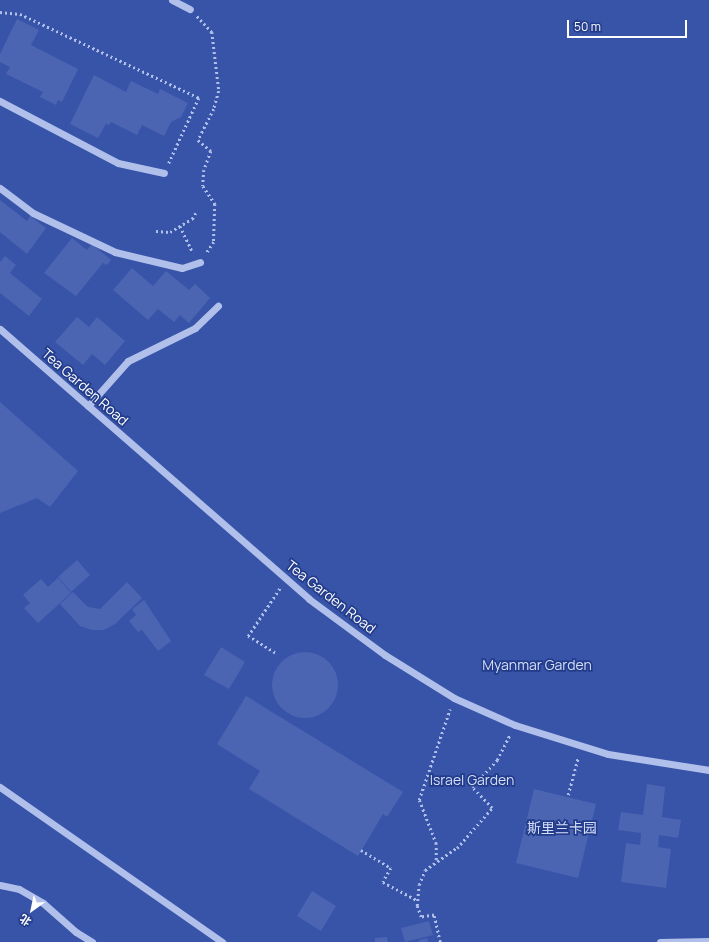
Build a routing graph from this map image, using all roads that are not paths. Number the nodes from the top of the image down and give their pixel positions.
1 (172, 0) edge
2 (190, 9) road end
3 (0, 102) edge
4 (164, 173) road end
5 (0, 188) edge
6 (200, 262) road end
7 (218, 306) dead end
8 (0, 329) edge
9 (88, 406) junction
10 (709, 770) edge
11 (0, 787) edge
12 (0, 884) edge
13 (709, 941) edge
14 (92, 942) edge
15 (222, 942) edge
16 (660, 942) edge

1 - 2 lane
3 - 4 lane
5 - 6 lane
7 - 9 lane
8 - 9 lane, Tea Garden Road
9 - 10 lane, Tea Garden Road
11 - 15 lane
12 - 14 lane
13 - 16 lane

